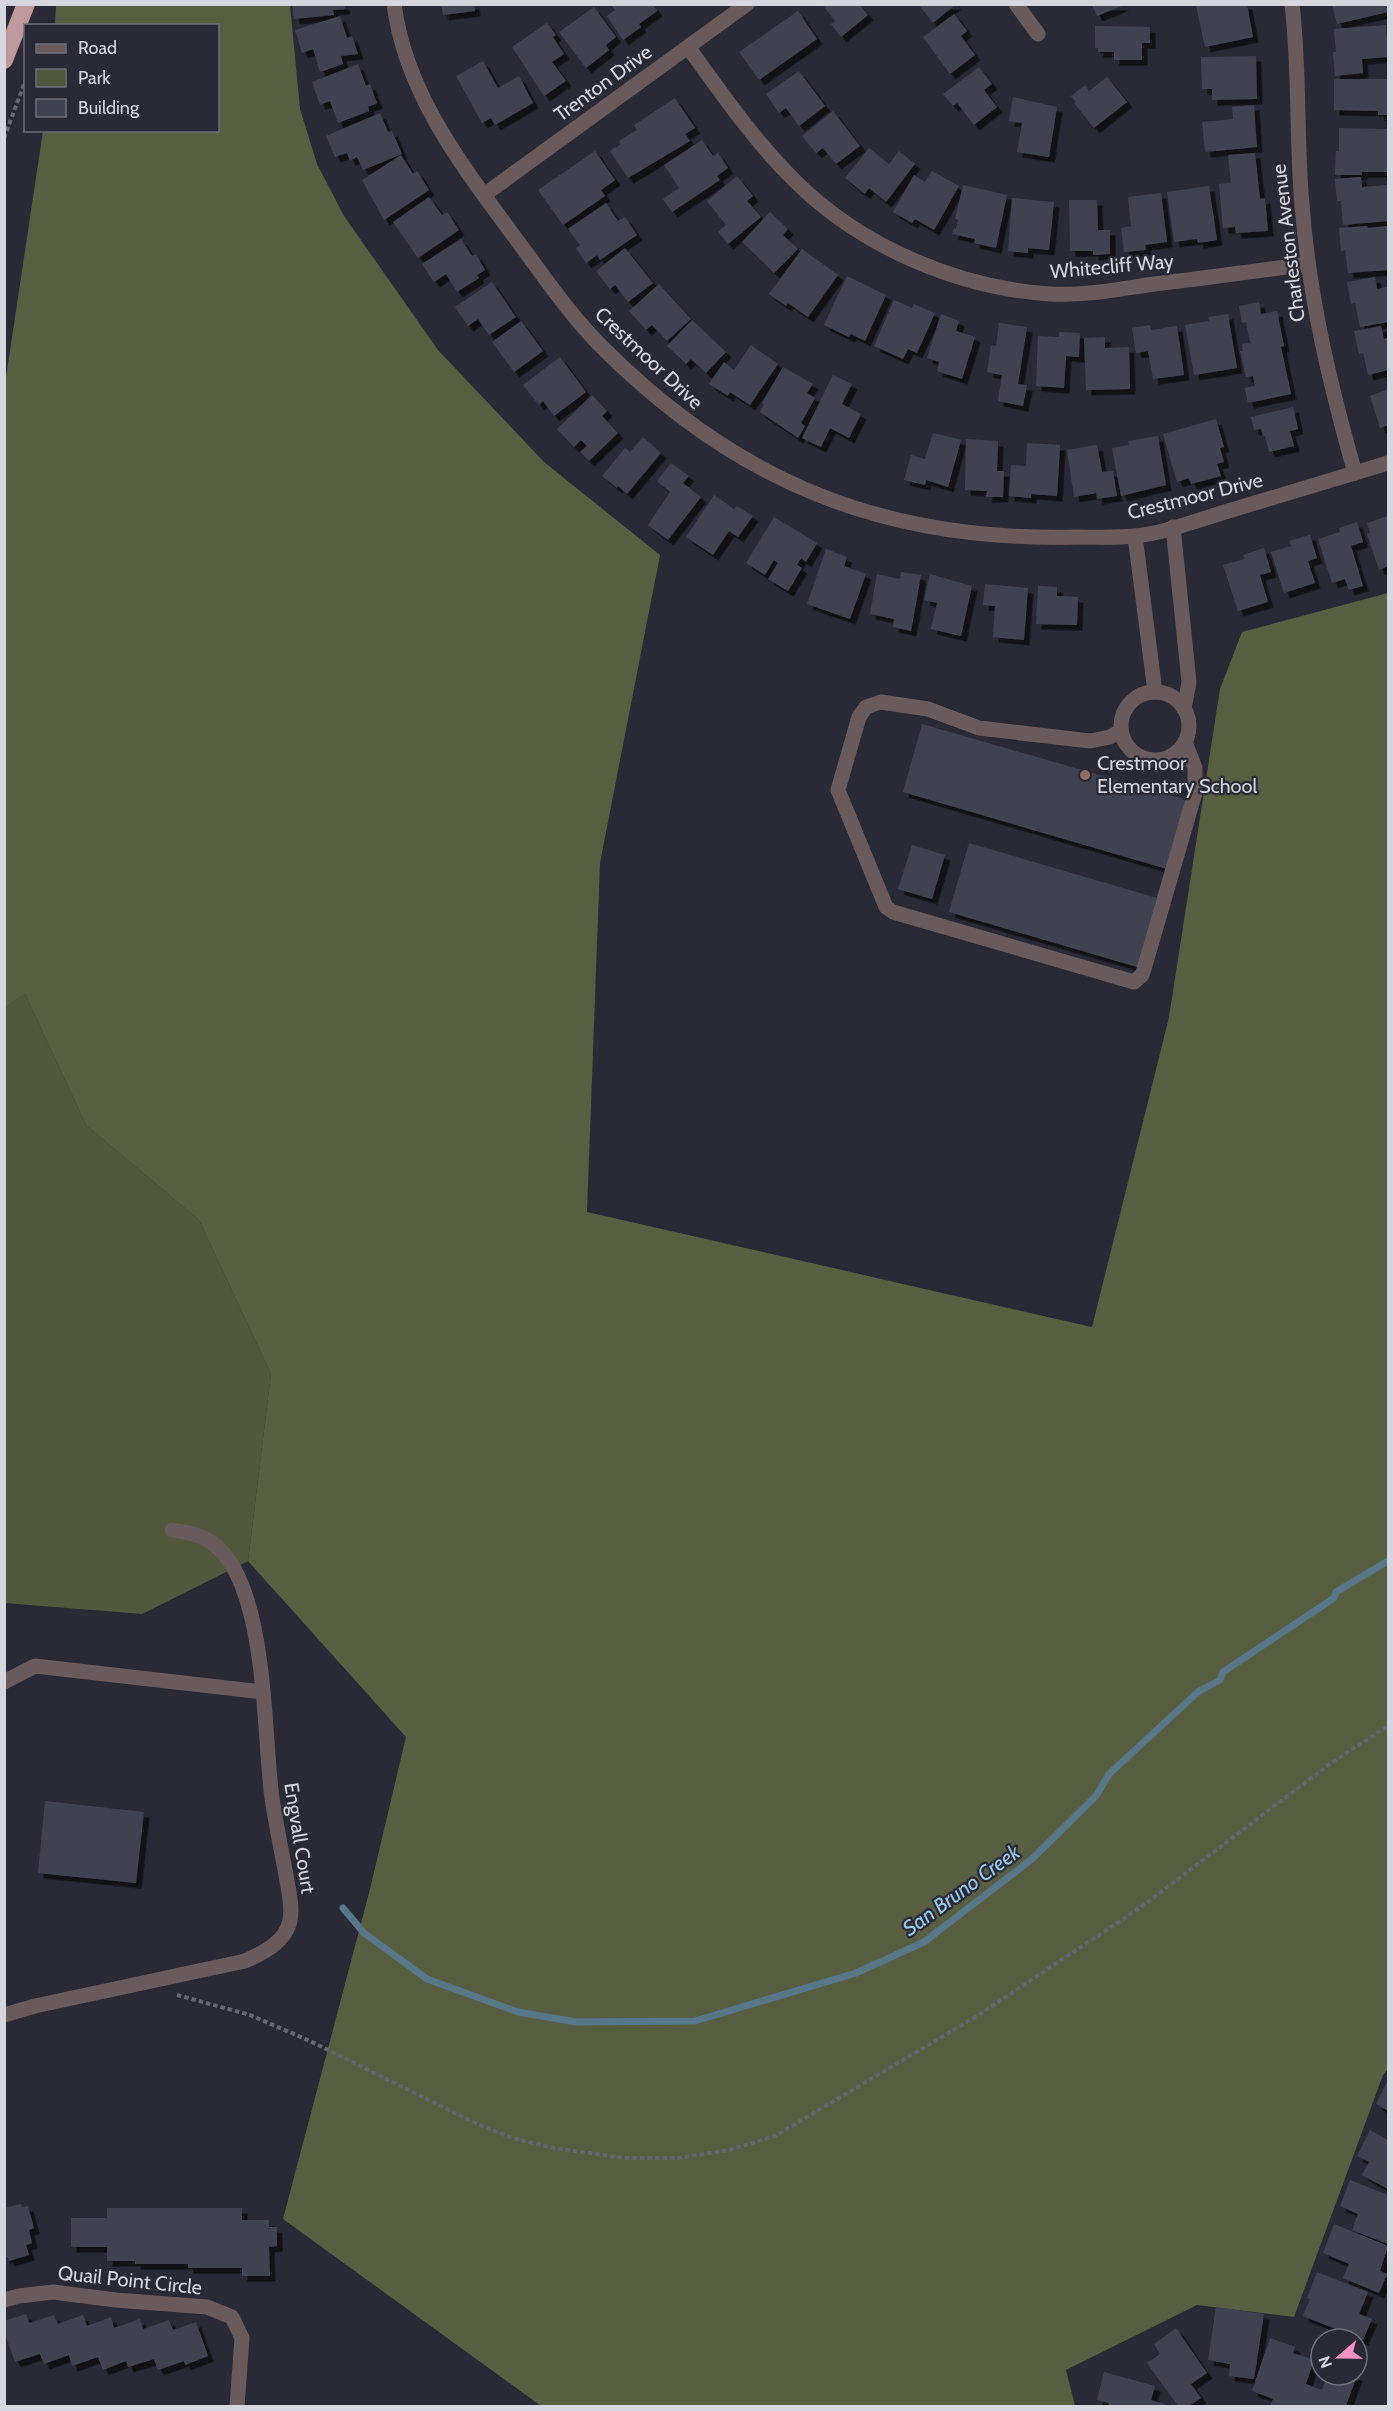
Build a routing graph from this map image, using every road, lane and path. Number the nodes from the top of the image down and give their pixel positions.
1 (26, 4) edge
2 (394, 4) edge
3 (747, 4) edge
4 (1016, 4) edge
5 (1292, 4) edge
6 (1038, 34) dead end
7 (688, 47) junction
8 (4, 60) edge
9 (24, 84) edge
10 (4, 138) edge
11 (484, 195) junction
12 (1308, 264) junction
13 (1389, 463) edge
14 (1354, 473) junction
15 (1173, 527) junction
16 (1135, 536) junction
17 (1155, 692) junction
18 (1184, 709) junction
19 (1121, 731) junction
20 (1185, 742) junction
21 (172, 1530) dead end
22 (4, 1682) edge
23 (263, 1692) junction
24 (1389, 1726) edge
25 (170, 1993) dead end
26 (4, 2015) edge
27 (4, 2300) edge
28 (237, 2406) edge

1 - 8 highway
2 - 11 street, Crestmoor Drive
3 - 7 street, Trenton Drive
4 - 6 street
5 - 12 street, Charleston Avenue
7 - 11 street, Trenton Drive
7 - 12 street, Whitecliff Way
9 - 10 path
11 - 16 street, Crestmoor Drive
12 - 14 street, Charleston Avenue
13 - 14 street, Crestmoor Drive
14 - 15 street, Crestmoor Drive
15 - 16 street, Crestmoor Drive
15 - 18 street
16 - 17 street
17 - 18 street
17 - 19 street
18 - 20 street
19 - 20 street
19 - 20 street
21 - 23 street, Engvall Court
22 - 23 street
23 - 26 street, Engvall Court
24 - 25 path
27 - 28 street, Quail Point Circle

